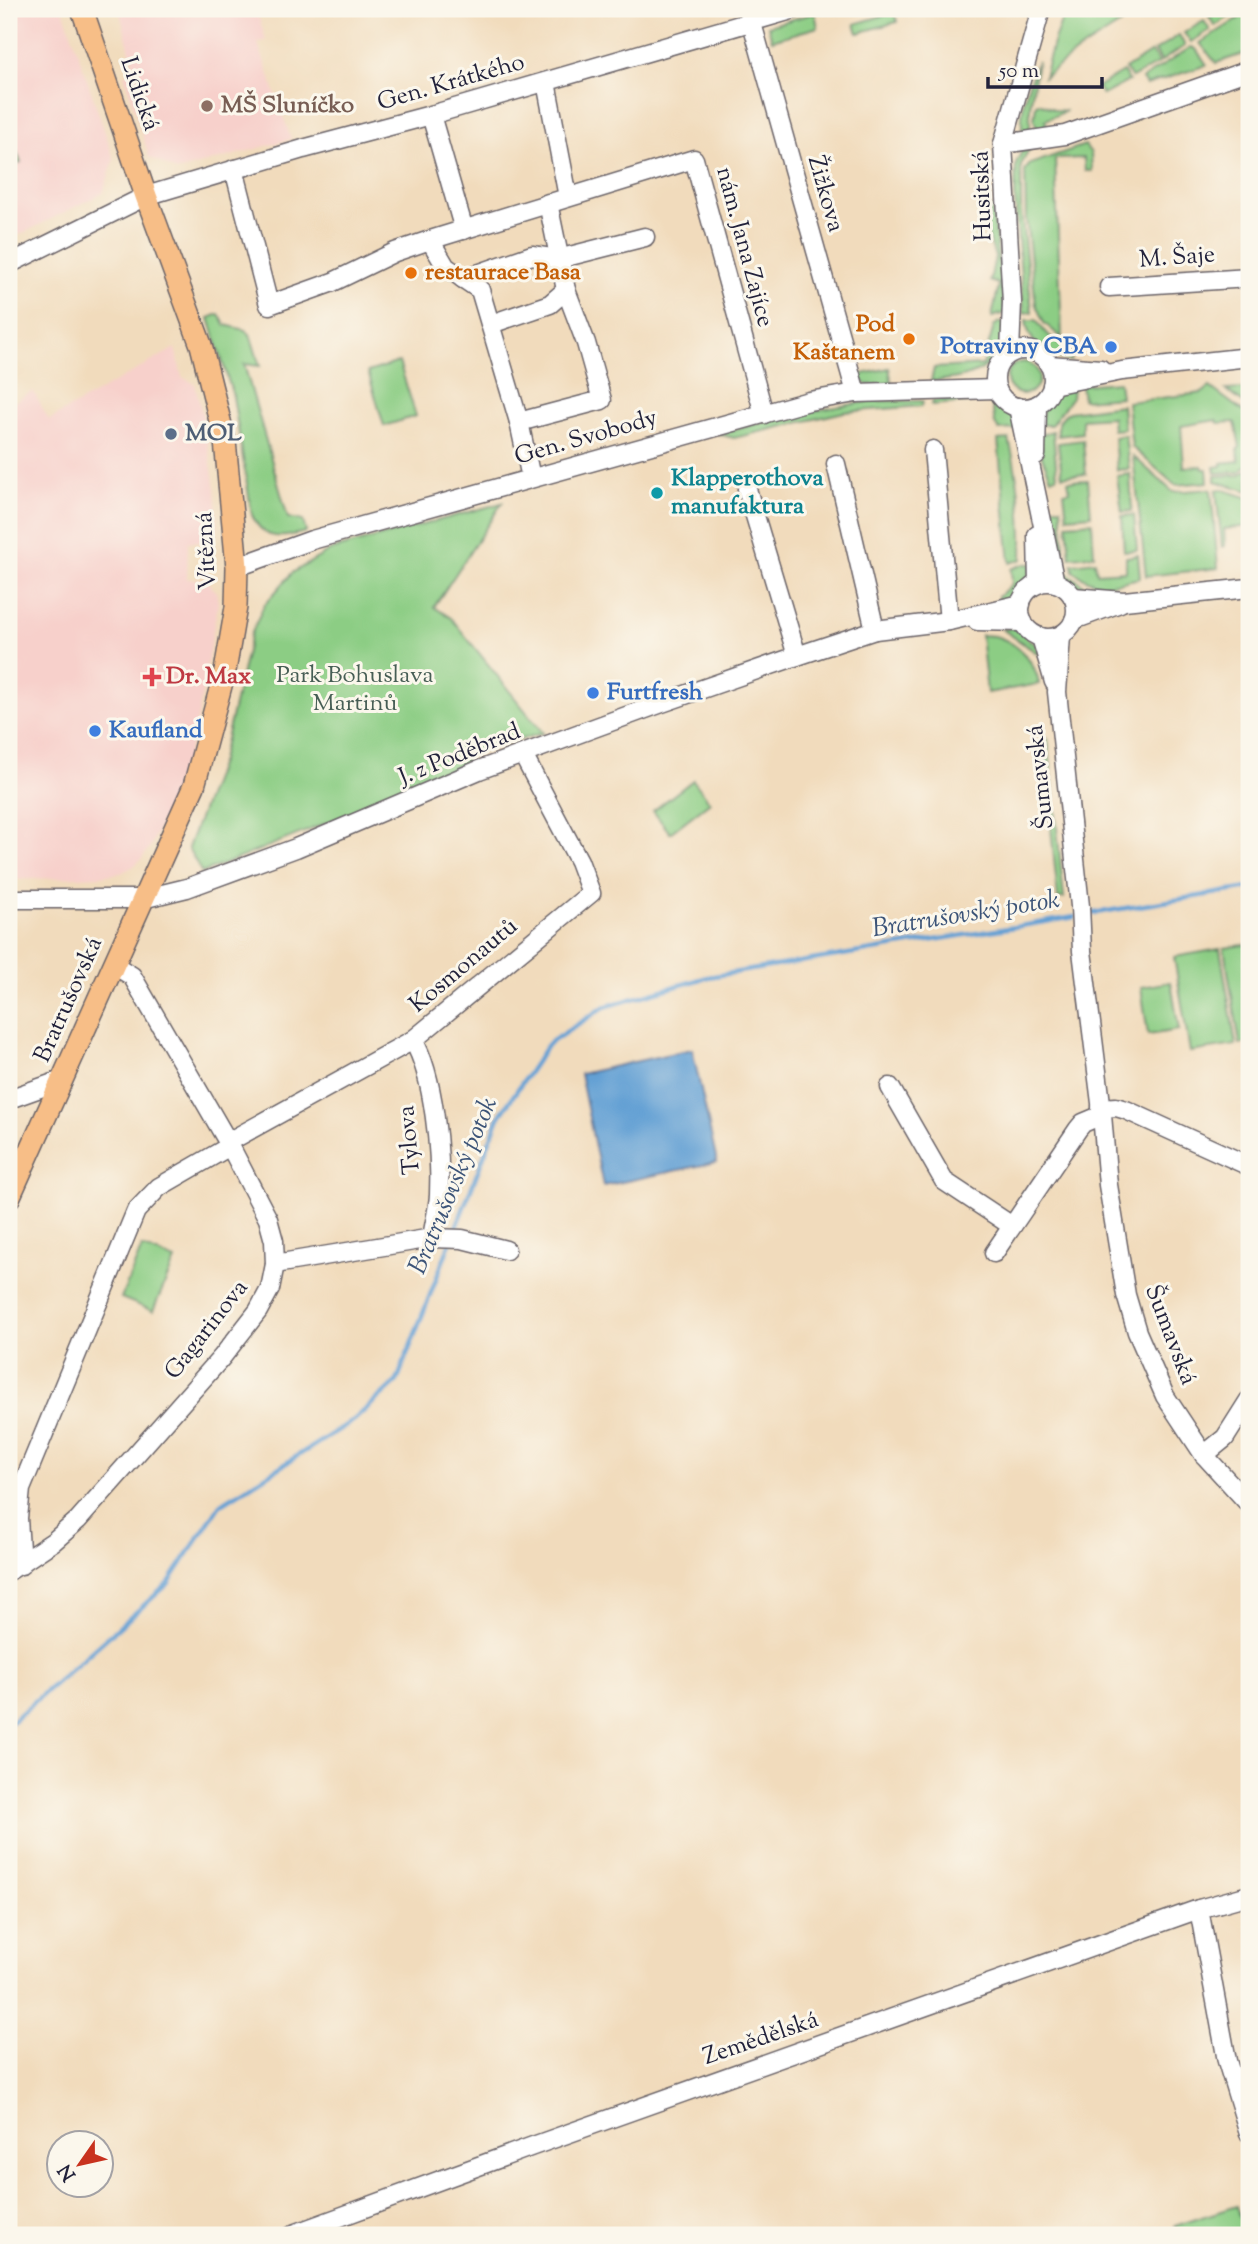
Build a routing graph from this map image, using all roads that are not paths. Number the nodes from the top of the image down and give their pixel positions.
1 (82, 9) edge
2 (795, 9) edge
3 (1041, 9) edge
4 (749, 15) edge
5 (1249, 71) edge
6 (546, 82) junction
7 (431, 115) junction
8 (1003, 144) junction
9 (234, 169) junction
10 (146, 196) junction
11 (568, 197) junction
12 (548, 203) junction
13 (464, 230) junction
14 (645, 237) dead end
15 (430, 240) junction
16 (558, 259) junction
17 (9, 264) edge
18 (1249, 278) edge
19 (463, 279) junction
20 (1109, 287) dead end
21 (566, 290) junction
22 (491, 324) junction
23 (1018, 351) junction
24 (1249, 357) edge
25 (1049, 365) junction
26 (1122, 371) junction
27 (996, 380) junction
28 (1052, 385) junction
29 (856, 393) junction
30 (1037, 405) junction
31 (1018, 407) junction
32 (764, 414) junction
33 (519, 422) junction
34 (933, 450) dead end
35 (836, 464) dead end
36 (531, 478) junction
37 (747, 489) dead end
38 (1037, 496) junction
39 (237, 567) junction
40 (1047, 584) junction
41 (1249, 588) edge
42 (1073, 597) junction
43 (1124, 601) junction
44 (1022, 613) junction
45 (1074, 620) junction
46 (949, 621) junction
47 (875, 630) junction
48 (1060, 636) junction
49 (1041, 637) junction
50 (797, 656) junction
51 (1057, 692) junction
52 (523, 755) junction
53 (9, 899) edge
54 (142, 899) junction
55 (114, 965) junction
56 (412, 1040) junction
57 (62, 1080) junction
58 (890, 1087) dead end
59 (9, 1099) edge
60 (1102, 1112) junction
61 (229, 1144) junction
62 (1249, 1166) edge
63 (9, 1198) edge
64 (1012, 1226) junction
65 (437, 1238) junction
66 (506, 1250) dead end
67 (994, 1253) dead end
68 (275, 1264) junction
69 (1249, 1400) edge
70 (1204, 1455) junction
71 (1249, 1504) edge
72 (15, 1568) edge
73 (1249, 1895) edge
74 (1199, 1909) junction
75 (1249, 2133) edge
76 (291, 2235) edge

1 - 10 main road, Lidická
2 - 4 street, Gen. Krátkého
3 - 8 street, Husitská
4 - 6 street, Gen. Krátkého
4 - 29 street, Žižkova
5 - 8 street
6 - 7 street, Gen. Krátkého
6 - 11 street
7 - 9 street, Gen. Krátkého
7 - 13 street
8 - 23 street, Husitská
9 - 10 street, Gen. Krátkého
9 - 15 street, nám. Jana Zajíce
10 - 17 street, Gen. Krátkého
10 - 39 main road, Vítězná
11 - 12 street, nám. Jana Zajíce
11 - 32 street, nám. Jana Zajíce
12 - 13 street, nám. Jana Zajíce
12 - 16 street
13 - 15 street, nám. Jana Zajíce
14 - 16 street
15 - 19 street
16 - 19 street
16 - 21 street
18 - 20 street, M. Šaje
19 - 22 street
21 - 22 street
21 - 33 street
22 - 33 street
23 - 25 street
23 - 27 street
24 - 26 street
25 - 26 street
25 - 28 street
26 - 28 street
27 - 29 street, Gen. Svobody
27 - 31 street
28 - 30 street
29 - 32 street, Gen. Svobody
30 - 31 street
30 - 38 street
31 - 38 street
32 - 36 street, Gen. Svobody
33 - 36 street
34 - 46 street
35 - 47 street
36 - 39 street, Gen. Svobody
37 - 50 street
38 - 40 street
39 - 54 main road, Vítězná
40 - 42 street
40 - 44 street
41 - 43 street
42 - 43 street
42 - 45 street
43 - 45 street
44 - 46 street, J. z Poděbrad
44 - 49 street
45 - 48 street
46 - 47 street, J. z Poděbrad
47 - 50 street, J. z Poděbrad
48 - 49 street
48 - 51 street, Šumavská
49 - 51 street, Šumavská
50 - 52 street, J. z Poděbrad
51 - 60 street, Šumavská
52 - 54 street, J. z Poděbrad
52 - 56 street, Kosmonautů
53 - 54 street, J. z Poděbrad
54 - 55 main road, Bratrušovská
55 - 57 main road, Bratrušovská
55 - 61 street, Gagarinova
56 - 61 street, Kosmonautů
56 - 65 street, Tylova
57 - 59 street
57 - 63 main road, Bratrušovská
58 - 64 street
60 - 62 street
60 - 64 street
60 - 70 street, Šumavská
61 - 68 street, Gagarinova
61 - 72 street, Kosmonautů
64 - 67 street
65 - 66 street
65 - 68 street
68 - 72 street, Gagarinova
69 - 70 street
70 - 71 street, Šumavská
73 - 74 street, Zemědělská
74 - 75 street
74 - 76 street, Zemědělská

